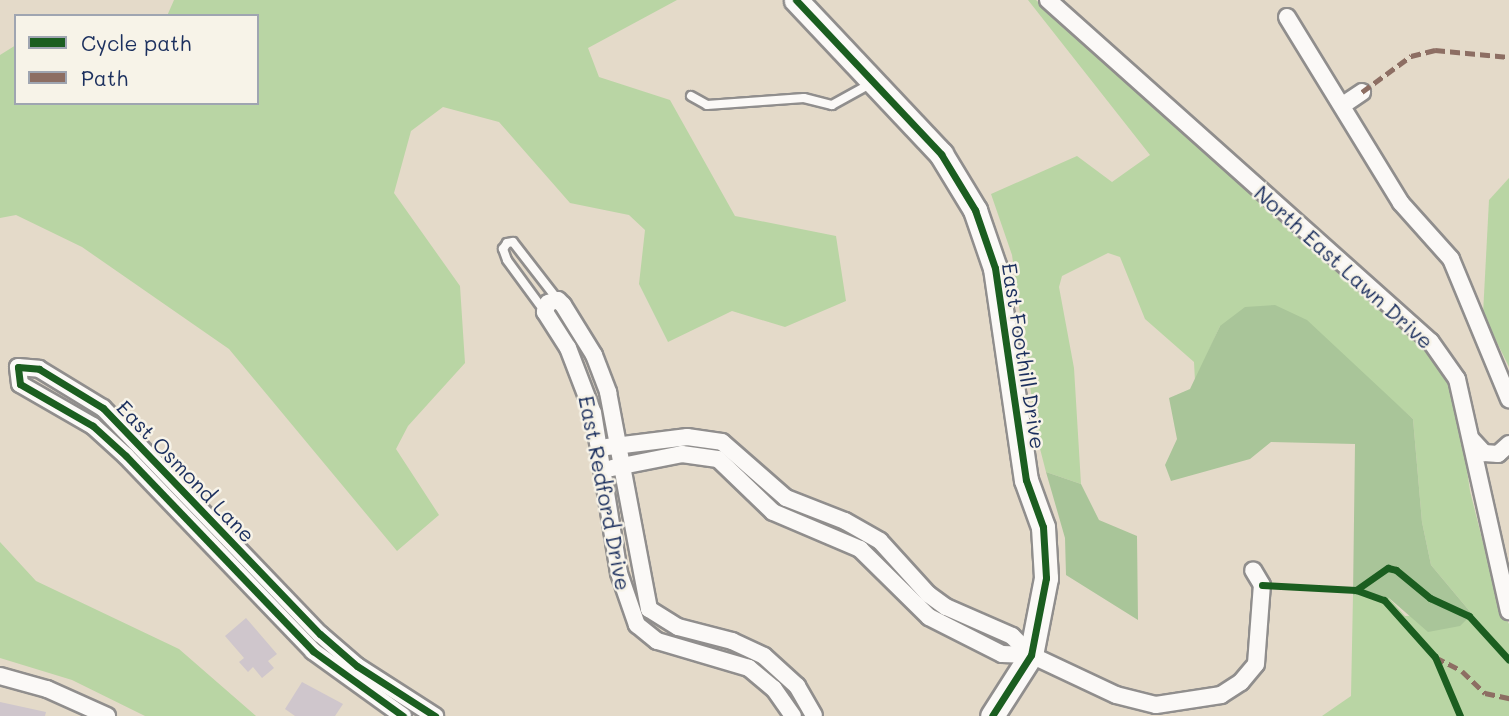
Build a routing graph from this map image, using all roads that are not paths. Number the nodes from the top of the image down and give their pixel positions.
1 (796, 0) edge
2 (1048, 0) edge
3 (1287, 17) dead end
4 (875, 82) junction
5 (1362, 92) dead end
6 (691, 96) dead end
7 (1343, 105) junction
8 (558, 300) junction
9 (545, 312) junction
10 (1509, 399) edge
11 (1472, 440) junction
12 (1509, 444) edge
13 (618, 446) junction
14 (599, 449) junction
15 (622, 466) junction
16 (603, 470) junction
17 (1253, 570) dead end
18 (1509, 611) edge
19 (1031, 655) junction
20 (0, 676) edge
21 (404, 695) junction
22 (398, 713) edge
23 (107, 716) edge
24 (435, 716) edge
25 (793, 716) edge
26 (814, 716) edge
27 (992, 716) edge

1 - 4 street, East Foothill Drive
2 - 11 street, North East Lawn Drive
3 - 7 street
4 - 6 lane
4 - 19 street, East Foothill Drive
5 - 7 street
7 - 10 street
8 - 9 street
8 - 9 lane
8 - 13 street, East Redford Drive
9 - 14 street, East Redford Drive
11 - 12 street
11 - 18 street, North East Lawn Drive
13 - 14 street
13 - 15 street, East Redford Drive
13 - 19 street
14 - 16 street, East Redford Drive
15 - 16 street
15 - 19 street
15 - 26 street, East Redford Drive
16 - 25 street, East Redford Drive
17 - 19 street
19 - 27 street
20 - 23 street
21 - 22 street
21 - 22 street, East Osmond Lane
21 - 24 street, East Osmond Lane

